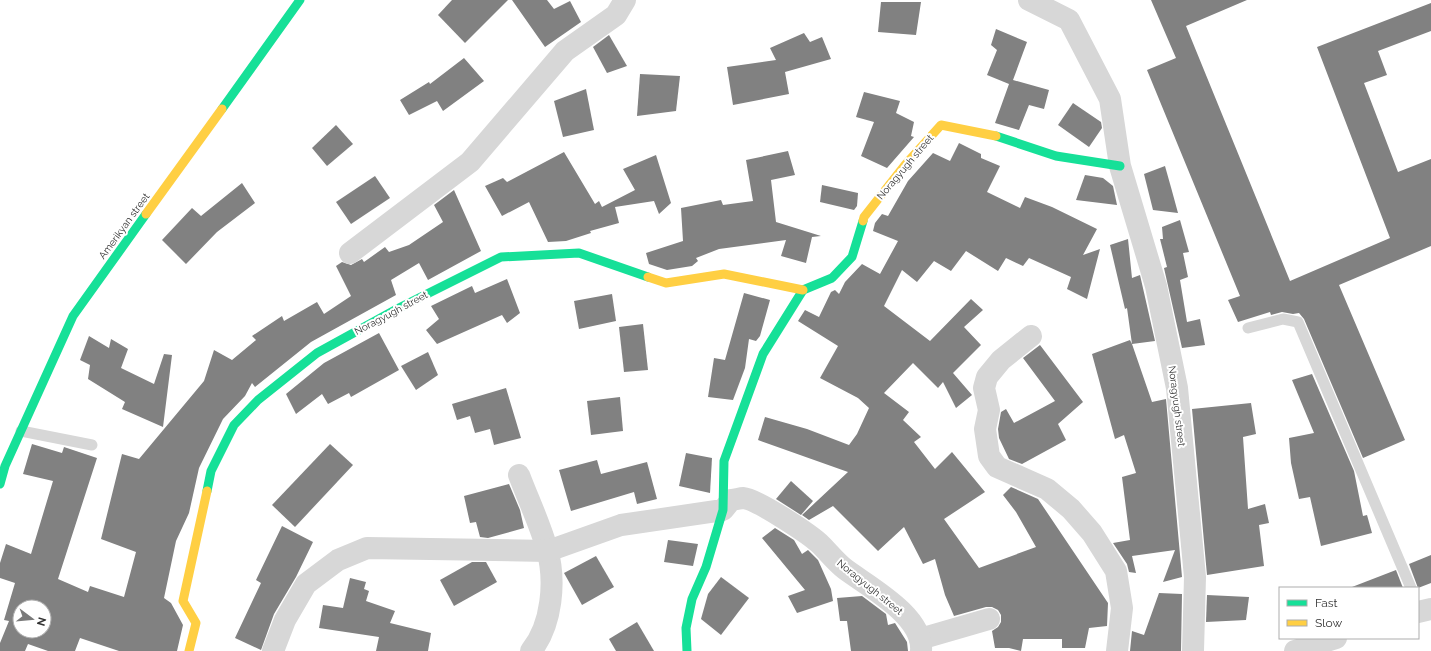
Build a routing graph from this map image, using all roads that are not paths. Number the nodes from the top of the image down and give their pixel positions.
1 (300, 0) edge
2 (625, 0) edge
3 (1029, 0) edge
4 (1120, 166) junction
5 (350, 253) dead end
6 (803, 290) junction
7 (1248, 328) dead end
8 (1030, 336) dead end
9 (21, 431) junction
10 (92, 445) dead end
11 (519, 475) dead end
12 (0, 484) edge
13 (723, 510) junction
14 (548, 551) junction
15 (1411, 587) edge
16 (989, 619) dead end
17 (1333, 639) edge
18 (920, 645) edge
19 (189, 651) edge
20 (274, 651) edge
21 (531, 651) edge
22 (687, 651) edge
23 (1117, 651) edge
24 (1193, 651) edge
25 (1295, 651) edge

1 - 9 street, Amerikyan street
2 - 5 street
3 - 4 street, Noragyugh street
4 - 6 street, Noragyugh street
4 - 24 street, Noragyugh street
6 - 13 street
6 - 19 street, Noragyugh street
7 - 15 lane
8 - 23 street
9 - 10 lane
9 - 12 street, Amerikyan street
11 - 14 street
13 - 14 street, Noragyugh street
13 - 18 street, Noragyugh street
13 - 22 street
14 - 20 street, Noragyugh street
14 - 21 street
16 - 18 street
17 - 25 street

